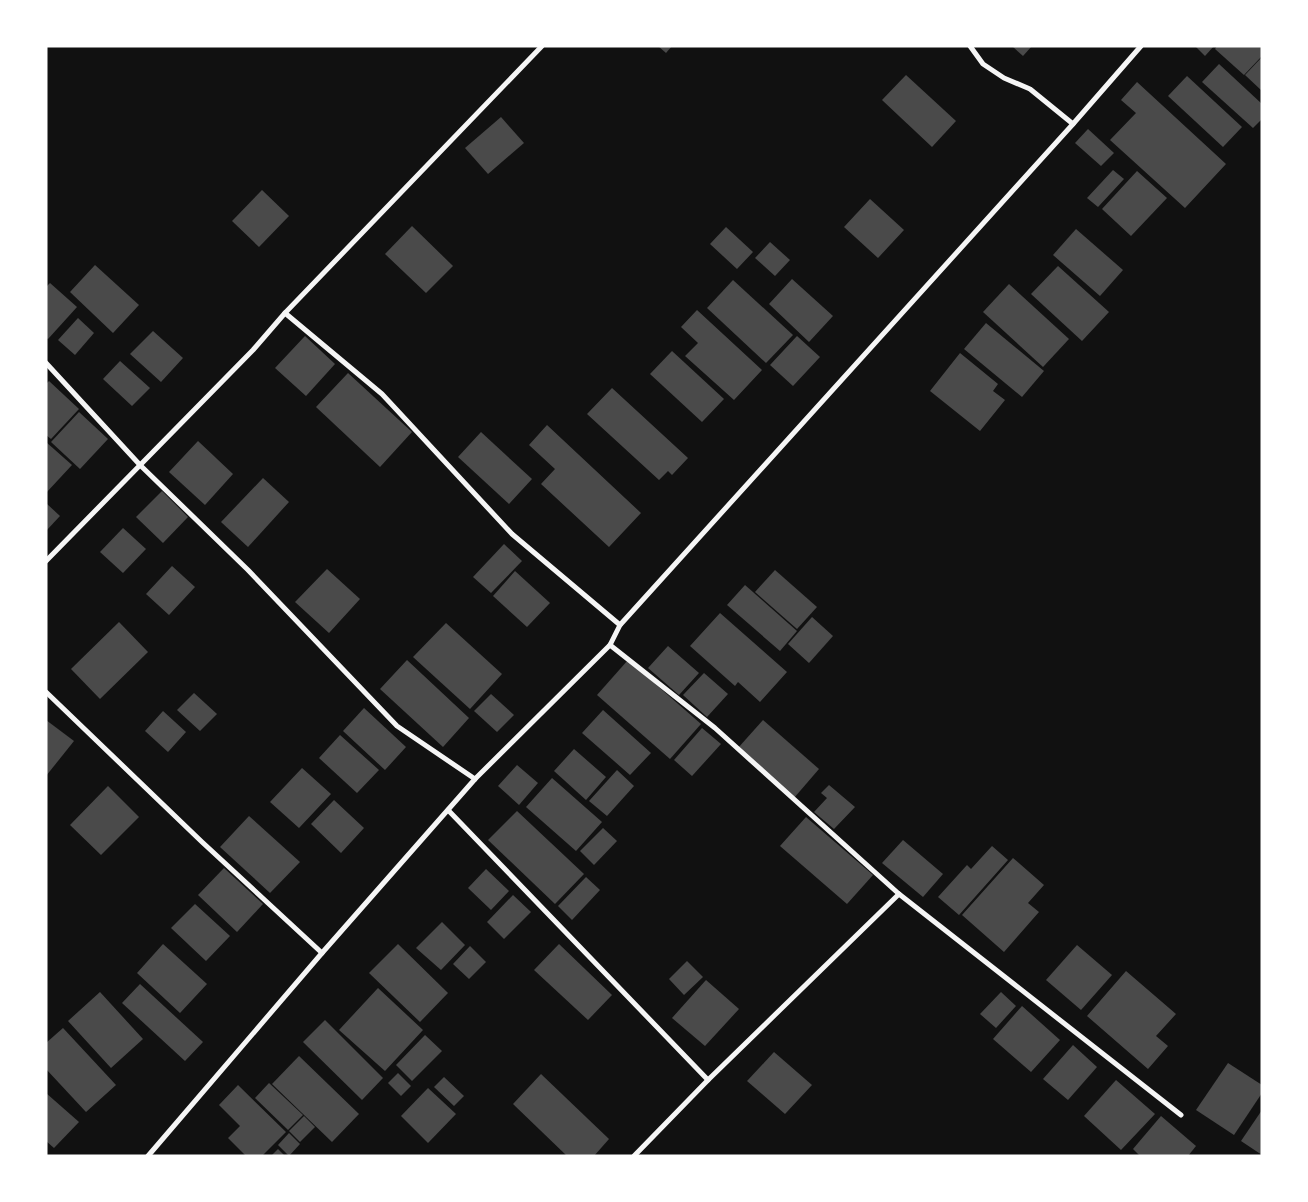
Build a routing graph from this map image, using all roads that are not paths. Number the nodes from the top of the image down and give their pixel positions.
1 (542, 46) edge
2 (970, 46) edge
3 (1140, 46) edge
4 (1073, 124) junction
5 (285, 313) junction
6 (46, 363) edge
7 (140, 465) junction
8 (46, 561) edge
9 (620, 625) junction
10 (610, 644) junction
11 (46, 692) edge
12 (475, 779) junction
13 (448, 810) junction
14 (899, 894) junction
15 (322, 953) junction
16 (708, 1080) junction
17 (1181, 1115) dead end
18 (148, 1156) edge
19 (634, 1156) edge

1 - 5 street
2 - 4 street
3 - 4 street
4 - 9 street
5 - 7 street
5 - 9 street
6 - 7 street
7 - 8 street
7 - 12 street
9 - 10 street
10 - 12 street
10 - 14 street
11 - 15 street
12 - 13 street
13 - 15 street
13 - 16 street
14 - 16 street
14 - 17 street
15 - 18 street
16 - 19 street

